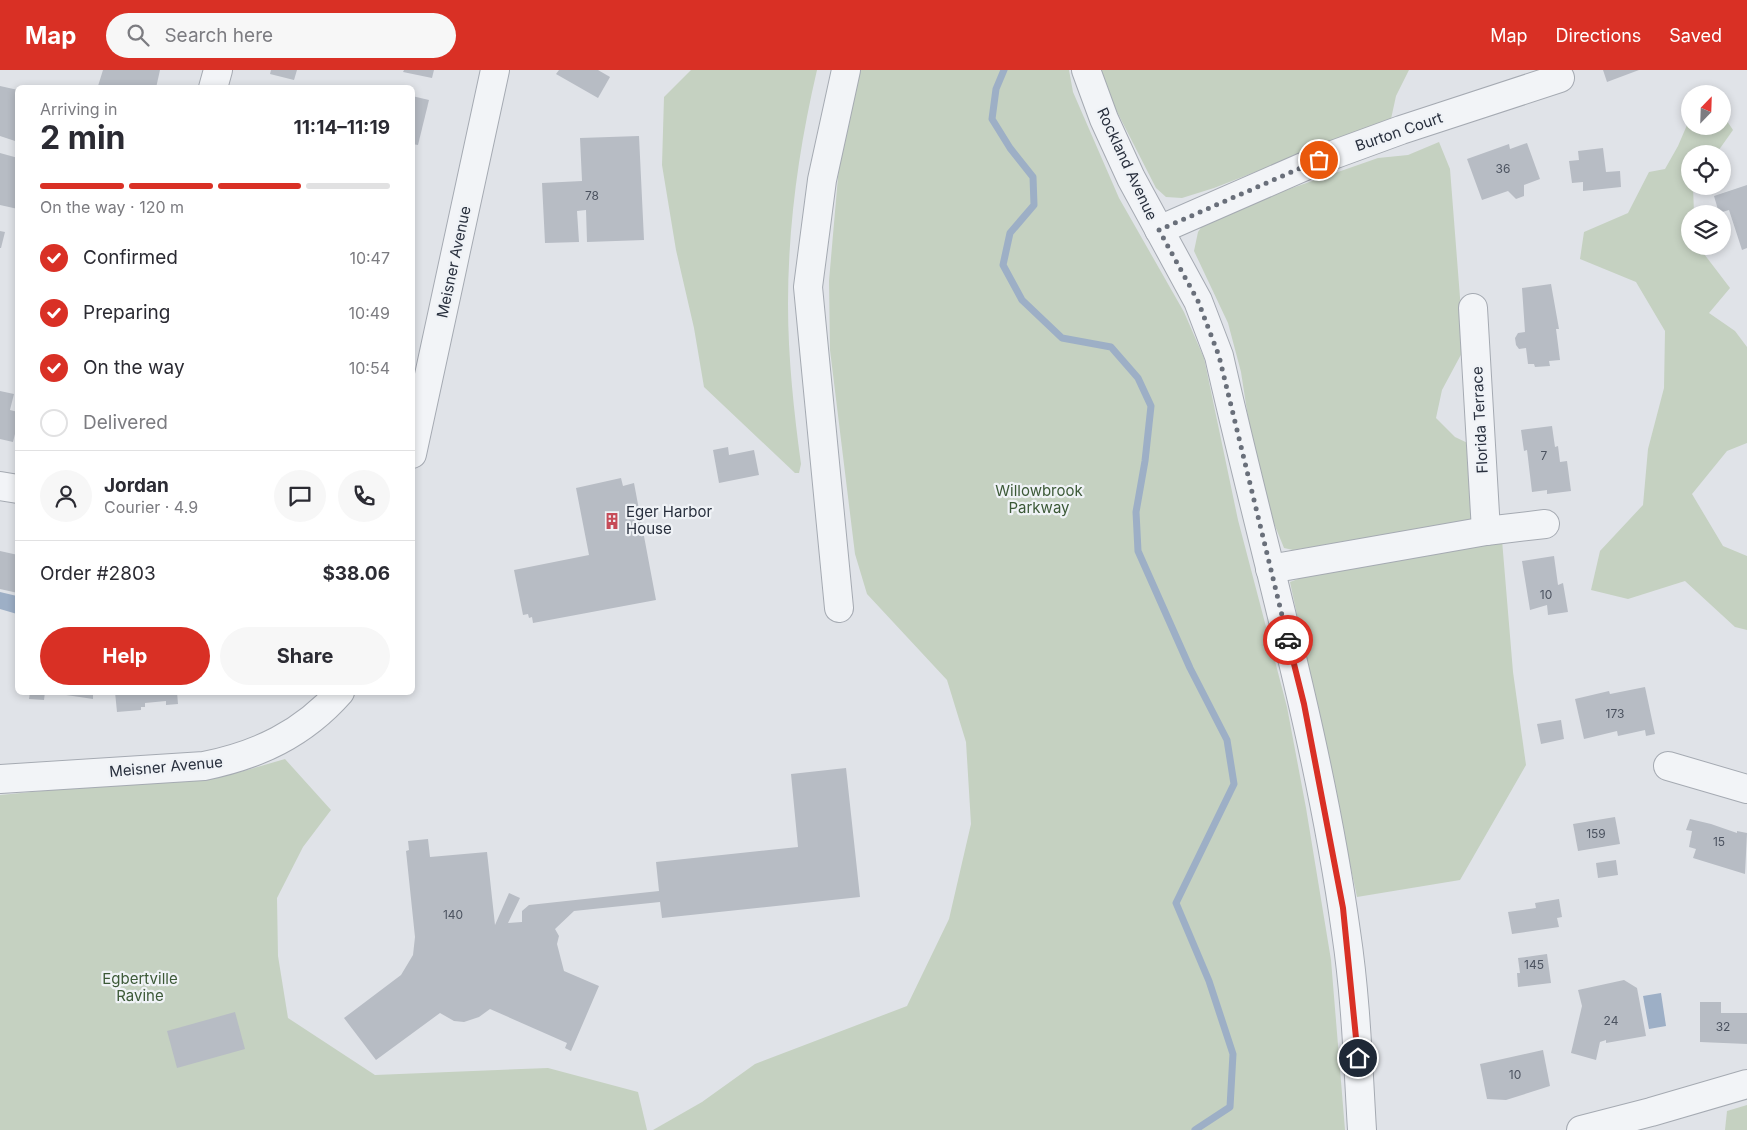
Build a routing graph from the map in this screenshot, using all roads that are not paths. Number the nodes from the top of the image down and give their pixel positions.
1 (218, 70) edge
2 (495, 70) edge
3 (846, 70) edge
4 (1086, 70) edge
5 (1560, 78) dead end
6 (214, 85) edge
7 (1159, 230) junction
8 (1473, 308) dead end
9 (415, 440) edge
10 (0, 486) edge
11 (15, 488) edge
12 (1546, 524) dead end
13 (1486, 531) junction
14 (1270, 569) junction
15 (839, 608) dead end
16 (337, 695) edge
17 (1668, 766) dead end
18 (0, 779) edge
19 (1747, 789) edge
20 (1747, 1084) edge
21 (1362, 1130) edge
22 (1580, 1130) edge

1 - 6 street
2 - 9 street, Meisner Avenue
3 - 15 street
4 - 7 street, Rockland Avenue
5 - 7 street, Burton Court
7 - 14 street, Rockland Avenue
8 - 13 street, Florida Terrace
10 - 11 street
12 - 13 street
13 - 14 street
14 - 21 street, Rockland Avenue
16 - 18 street, Meisner Avenue
17 - 19 street
20 - 22 street

